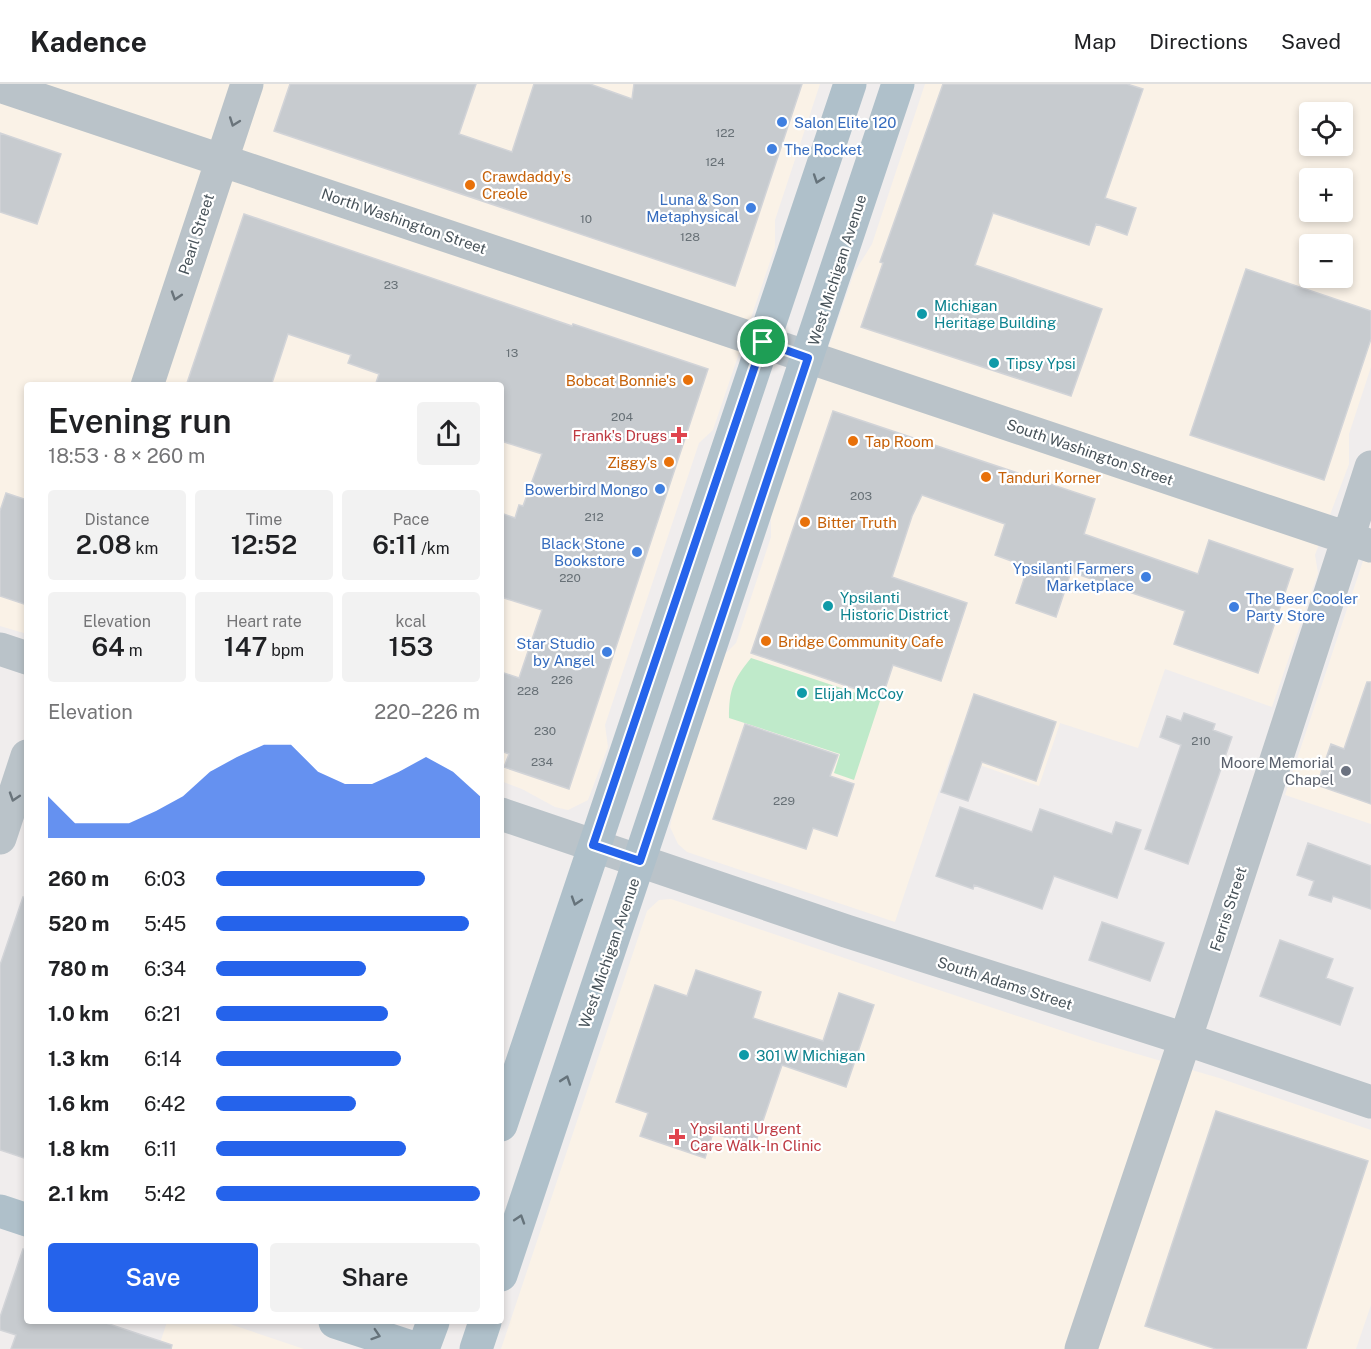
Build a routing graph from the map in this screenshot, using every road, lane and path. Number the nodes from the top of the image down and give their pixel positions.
1 (247, 84) edge
2 (850, 84) edge
3 (898, 84) edge
4 (0, 86) edge
5 (220, 160) junction
6 (763, 342) junction
7 (808, 358) junction
8 (148, 382) edge
9 (1371, 467) edge
10 (1360, 542) edge
11 (0, 649) edge
12 (24, 656) edge
13 (24, 765) edge
14 (504, 815) edge
15 (0, 838) edge
16 (593, 845) junction
17 (640, 861) junction
18 (1185, 1039) junction
19 (1371, 1102) edge
20 (504, 1116) edge
21 (0, 1211) edge
22 (24, 1219) edge
23 (504, 1266) edge
24 (341, 1324) edge
25 (432, 1324) edge
26 (484, 1324) edge
27 (417, 1349) edge
28 (423, 1349) edge
29 (476, 1349) edge
30 (1082, 1349) edge

1 -> 5 street, Pearl Street
2 -> 6 main road
3 - 7 main road, West Michigan Avenue
4 - 5 street, North Washington Street
5 - 6 street, North Washington Street
5 -> 8 street, Pearl Street
6 - 7 street, North Washington Street
6 - 16 main road
7 - 10 street, South Washington Street
7 - 17 main road, West Michigan Avenue
9 - 10 street, Ferris Street
10 - 18 street, Ferris Street
11 - 12 street
13 -> 15 street
14 - 16 street, South Adams Street
16 - 17 street, South Adams Street
16 -> 20 main road
17 - 18 street, South Adams Street
23 -> 17 main road, West Michigan Avenue
18 - 19 street, South Adams Street
18 - 30 street, Ferris Street
21 - 22 main road
24 -> 27 main road
25 - 28 main road
26 - 29 main road

